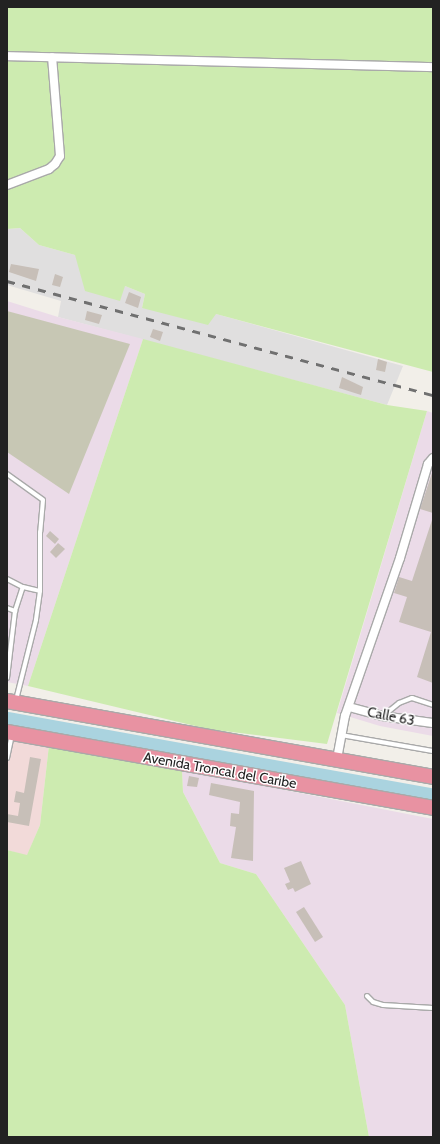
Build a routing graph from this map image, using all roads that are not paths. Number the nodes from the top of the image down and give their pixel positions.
1 (7, 56) edge
2 (52, 57) junction
3 (433, 67) edge
4 (7, 185) edge
5 (433, 458) edge
6 (7, 474) edge
7 (7, 579) edge
8 (23, 588) junction
9 (40, 591) junction
10 (7, 608) edge
11 (15, 611) junction
12 (7, 678) edge
13 (11, 701) edge
14 (433, 705) edge
15 (349, 706) junction
16 (382, 716) junction
17 (433, 723) edge
18 (10, 732) edge
19 (341, 734) junction
20 (433, 751) edge
21 (7, 758) edge
22 (336, 760) junction
23 (433, 777) edge
24 (433, 808) edge
25 (367, 996) dead end
26 (433, 1008) edge

1 - 2 street
2 - 3 street
2 - 4 street
5 - 15 street
6 - 9 lane
7 - 8 lane
8 - 9 lane
8 - 11 lane
9 - 13 lane
10 - 11 lane
11 - 12 lane
13 - 22 highway
14 - 16 lane
15 - 16 street, Calle 63
15 - 19 street
16 - 17 street, Calle 63
18 - 21 lane
18 - 24 highway, Avenida Troncal del Caribe
19 - 20 lane
19 - 22 street
22 - 23 highway
25 - 26 lane

